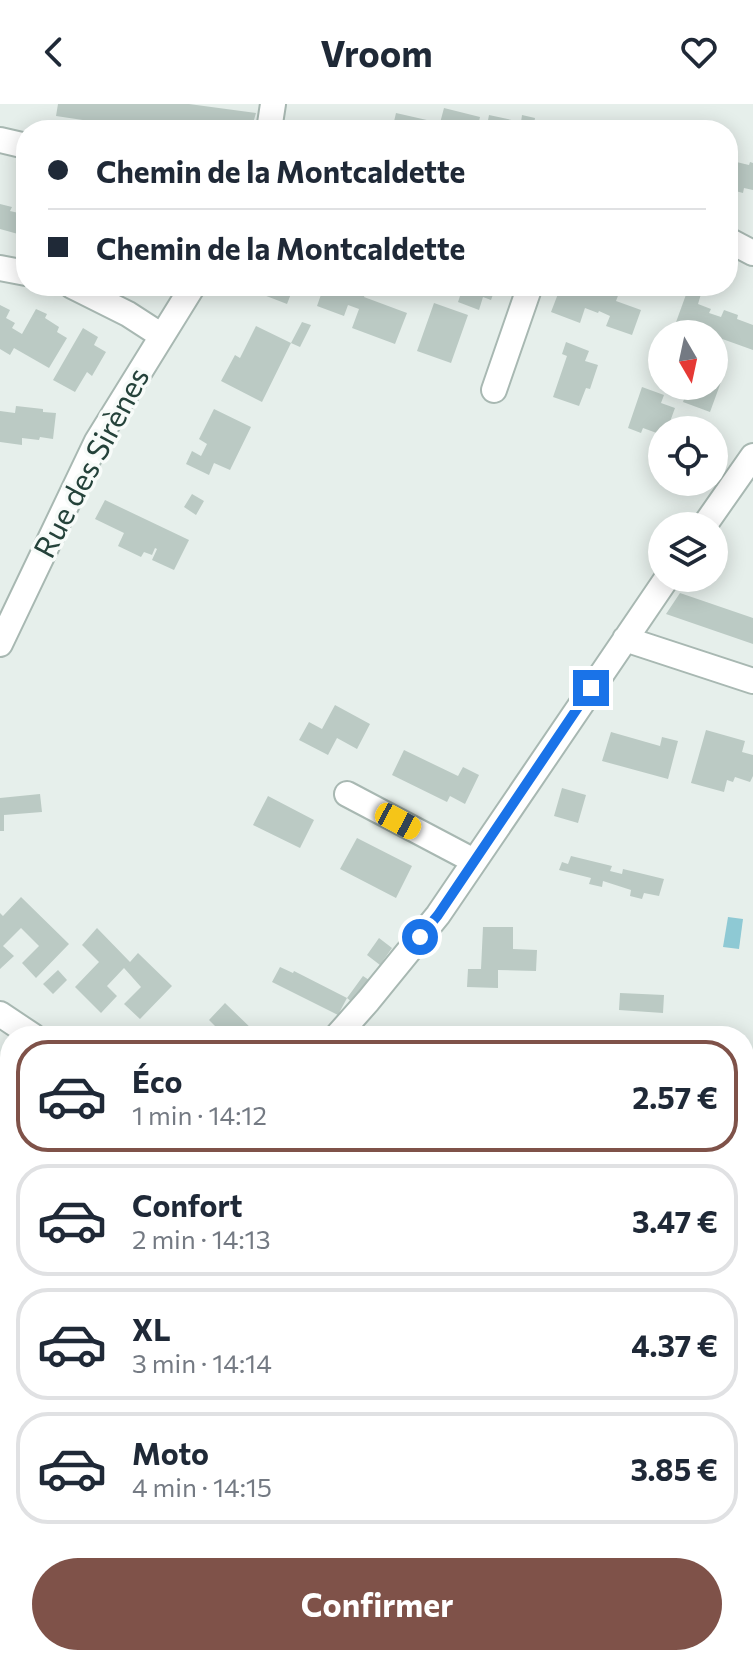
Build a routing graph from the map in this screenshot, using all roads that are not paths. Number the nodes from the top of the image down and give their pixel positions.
1 (92, 296) edge
2 (187, 296) edge
3 (527, 296) edge
4 (162, 336) junction
5 (494, 390) dead end
6 (753, 456) edge
7 (714, 512) edge
8 (657, 592) edge
9 (625, 639) junction
10 (0, 644) edge
11 (753, 681) edge
12 (347, 794) dead end
13 (474, 861) junction
14 (0, 1014) edge
15 (18, 1026) edge
16 (346, 1026) edge

1 - 4 street
2 - 4 street, Rue des Sirènes
3 - 5 street
4 - 10 street, Rue des Sirènes
6 - 7 street
8 - 9 street
9 - 11 street
9 - 13 street
12 - 13 street
13 - 16 street
14 - 15 street

